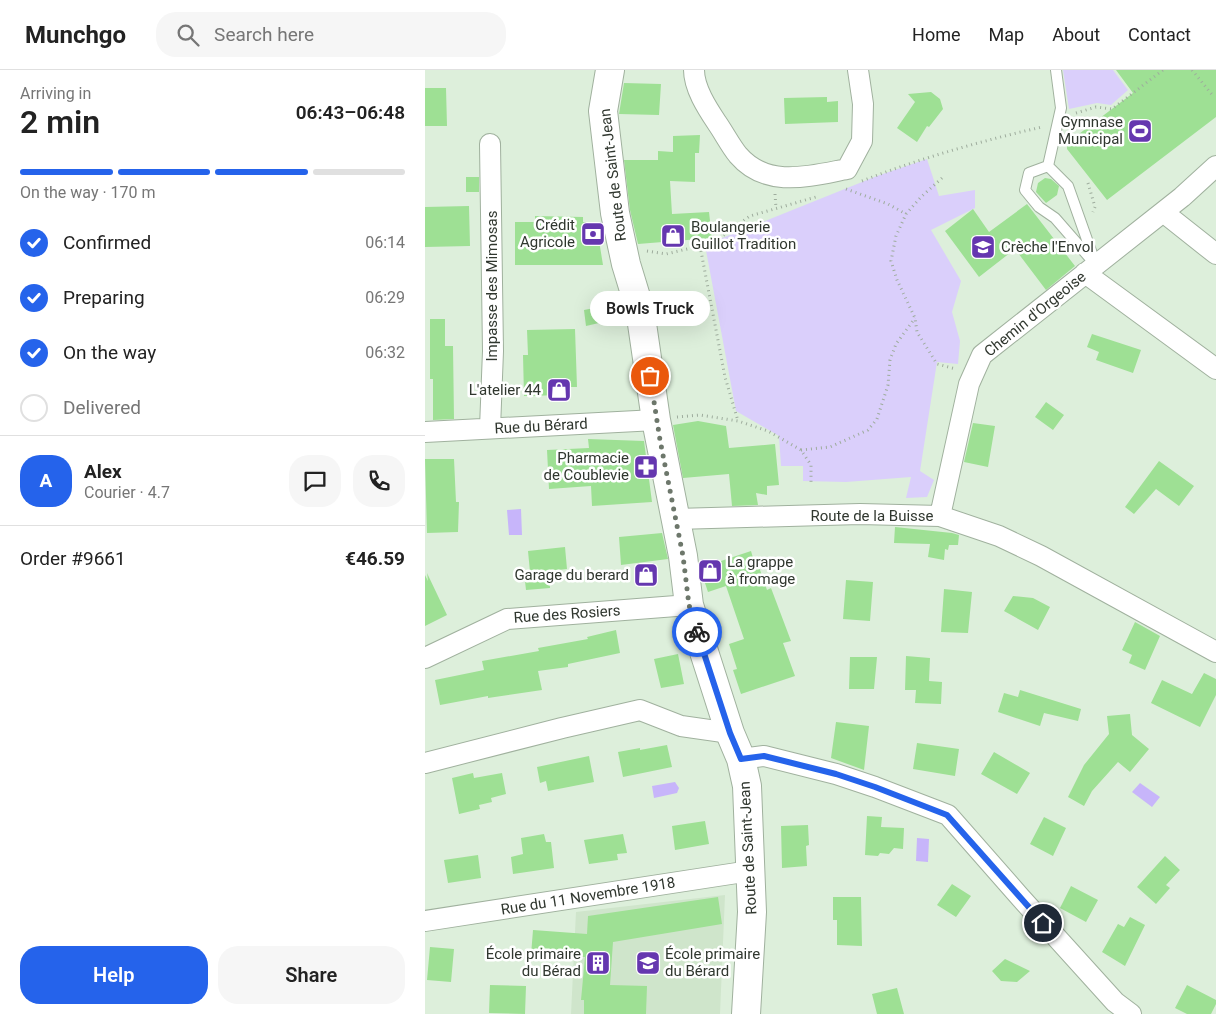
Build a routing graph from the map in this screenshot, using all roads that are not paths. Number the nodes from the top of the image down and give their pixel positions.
1 (610, 70) edge
2 (694, 70) edge
3 (858, 70) edge
4 (1056, 70) edge
5 (490, 144) dead end
6 (1048, 166) junction
7 (1216, 166) edge
8 (1163, 212) junction
9 (1216, 254) edge
10 (1090, 269) junction
11 (1216, 369) edge
12 (656, 420) junction
13 (490, 428) junction
14 (425, 432) edge
15 (940, 516) junction
16 (676, 519) junction
17 (689, 605) junction
18 (1216, 652) edge
19 (425, 658) edge
20 (730, 733) junction
21 (741, 759) junction
22 (425, 763) edge
23 (750, 871) junction
24 (425, 920) edge
25 (746, 1014) edge
26 (1131, 1014) edge

1 - 12 main road, Route de Saint-Jean
2 - 3 street
4 - 6 lane
5 - 13 street, Impasse des Mimosas
6 - 10 lane
6 - 10 lane
7 - 8 street, Chemin d'Orgeoise
8 - 9 street
8 - 10 street, Chemin d'Orgeoise
10 - 11 street
10 - 15 street, Chemin d'Orgeoise
12 - 13 street, Rue du Bérard
12 - 16 main road, Route de Saint-Jean
13 - 14 street, Rue du Bérard
15 - 16 street, Route de la Buisse
15 - 18 street, Route de la Buisse
16 - 17 main road, Route de Saint-Jean
17 - 19 street, Rue des Rosiers
17 - 20 main road, Route de Saint-Jean
20 - 21 main road, Route de Saint-Jean
20 - 22 street
21 - 23 main road, Route de Saint-Jean
21 - 26 street
23 - 24 street, Rue du 11 Novembre 1918
23 - 25 main road, Route de Saint-Jean

